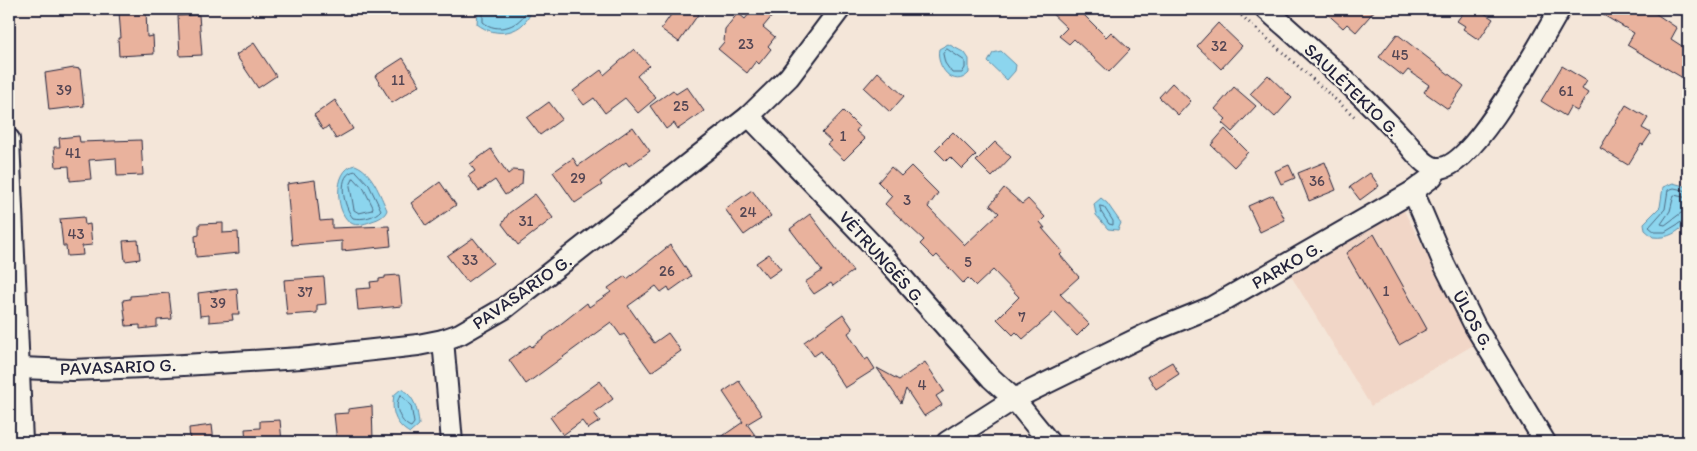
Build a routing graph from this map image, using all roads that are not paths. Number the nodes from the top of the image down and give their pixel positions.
1 (840, 9) edge
2 (1266, 9) edge
3 (1560, 9) edge
4 (749, 116) junction
5 (9, 139) edge
6 (1438, 168) junction
7 (1412, 192) junction
8 (444, 340) junction
9 (20, 368) junction
10 (1014, 400) junction
11 (22, 442) edge
12 (452, 442) edge
13 (947, 442) edge
14 (1049, 442) edge
15 (1545, 442) edge

1 - 4 street, PAVASARIO G.
2 - 6 street, SAULĖTEKIO G.
3 - 6 street, PARKO G.
4 - 8 street, PAVASARIO G.
4 - 10 street, VĖTRUNGĖS G.
5 - 9 street
6 - 7 street, PARKO G.
7 - 10 street, PARKO G.
7 - 15 street, ŪLOS G.
8 - 9 street, PAVASARIO G.
8 - 12 street
9 - 11 street
10 - 13 street, PARKO G.
10 - 14 street, VĖTRUNGĖS G.

